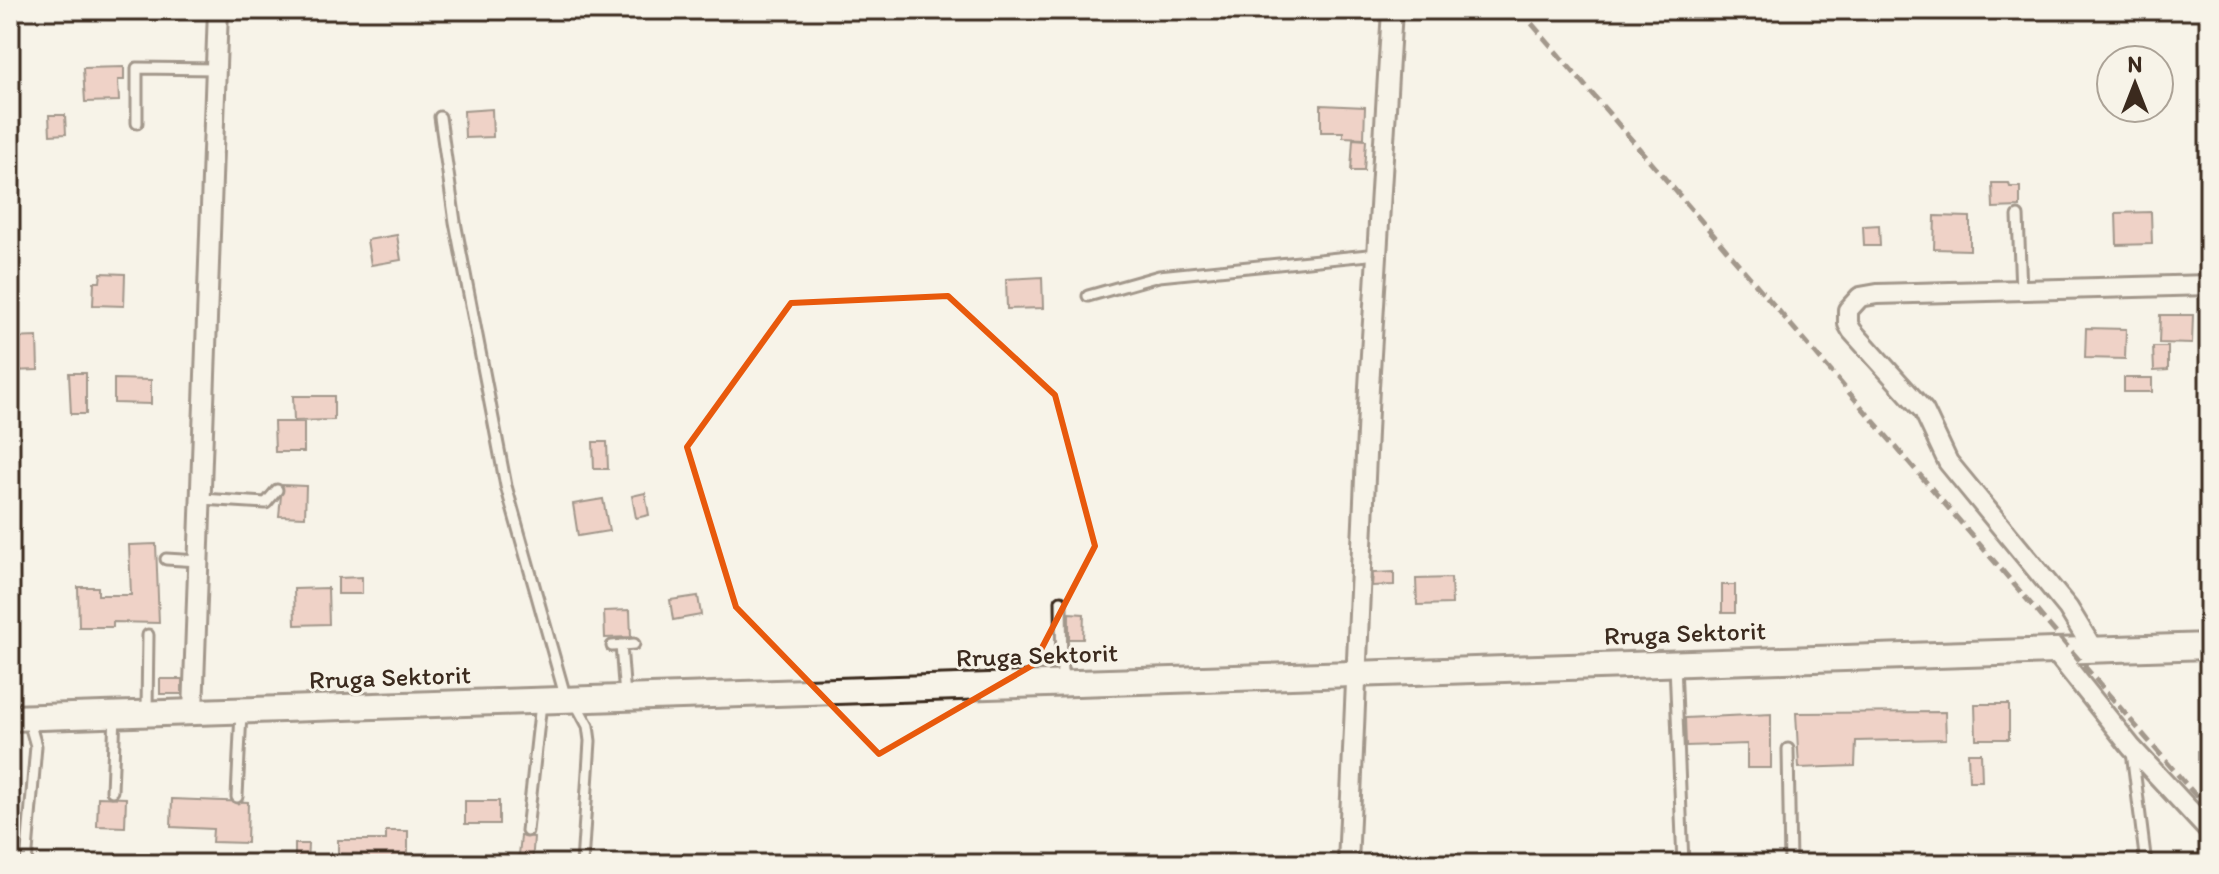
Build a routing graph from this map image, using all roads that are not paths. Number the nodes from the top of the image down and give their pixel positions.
1 (218, 10) edge
2 (1392, 10) edge
3 (217, 69) junction
4 (440, 117) dead end
5 (137, 123) dead end
6 (2018, 216) dead end
7 (1378, 254) junction
8 (2209, 285) edge
9 (2021, 290) junction
10 (1088, 296) dead end
11 (277, 490) dead end
12 (202, 499) junction
13 (166, 559) dead end
14 (200, 561) junction
15 (1061, 601) dead end
16 (148, 635) dead end
17 (634, 644) dead end
18 (2209, 646) edge
19 (2060, 649) junction
20 (2093, 649) junction
21 (1675, 662) junction
22 (1357, 673) junction
23 (1062, 683) junction
24 (625, 697) junction
25 (570, 699) junction
26 (541, 700) junction
27 (242, 710) junction
28 (193, 712) junction
29 (147, 713) junction
30 (115, 714) junction
31 (19, 718) edge
32 (2131, 747) junction
33 (1788, 749) dead end
34 (112, 791) dead end
35 (237, 797) dead end
36 (527, 831) dead end
37 (2209, 831) edge
38 (26, 864) edge
39 (582, 864) edge
40 (1348, 864) edge
41 (1683, 864) edge
42 (1790, 864) edge
43 (2146, 864) edge

1 - 3 street
2 - 7 street
3 - 5 lane
3 - 12 street
4 - 25 lane
6 - 9 lane
7 - 10 lane
7 - 22 street
8 - 9 street
9 - 20 street
11 - 12 lane
12 - 14 street
13 - 14 lane
14 - 28 street
15 - 23 lane
16 - 29 lane
17 - 24 lane
18 - 20 street, Rruga Sektorit
19 - 20 street, Rruga Sektorit
19 - 21 street, Rruga Sektorit
19 - 32 street
21 - 22 street, Rruga Sektorit
21 - 41 lane
22 - 23 street, Rruga Sektorit
22 - 40 street
23 - 24 street, Rruga Sektorit
24 - 25 street, Rruga Sektorit
25 - 26 street, Rruga Sektorit
25 - 39 lane
26 - 27 street, Rruga Sektorit
26 - 36 lane
27 - 28 street, Rruga Sektorit
27 - 35 lane
28 - 29 street, Rruga Sektorit
29 - 30 street, Rruga Sektorit
30 - 31 street, Rruga Sektorit
30 - 34 lane
31 - 38 lane
32 - 37 street
32 - 43 lane
33 - 42 lane

